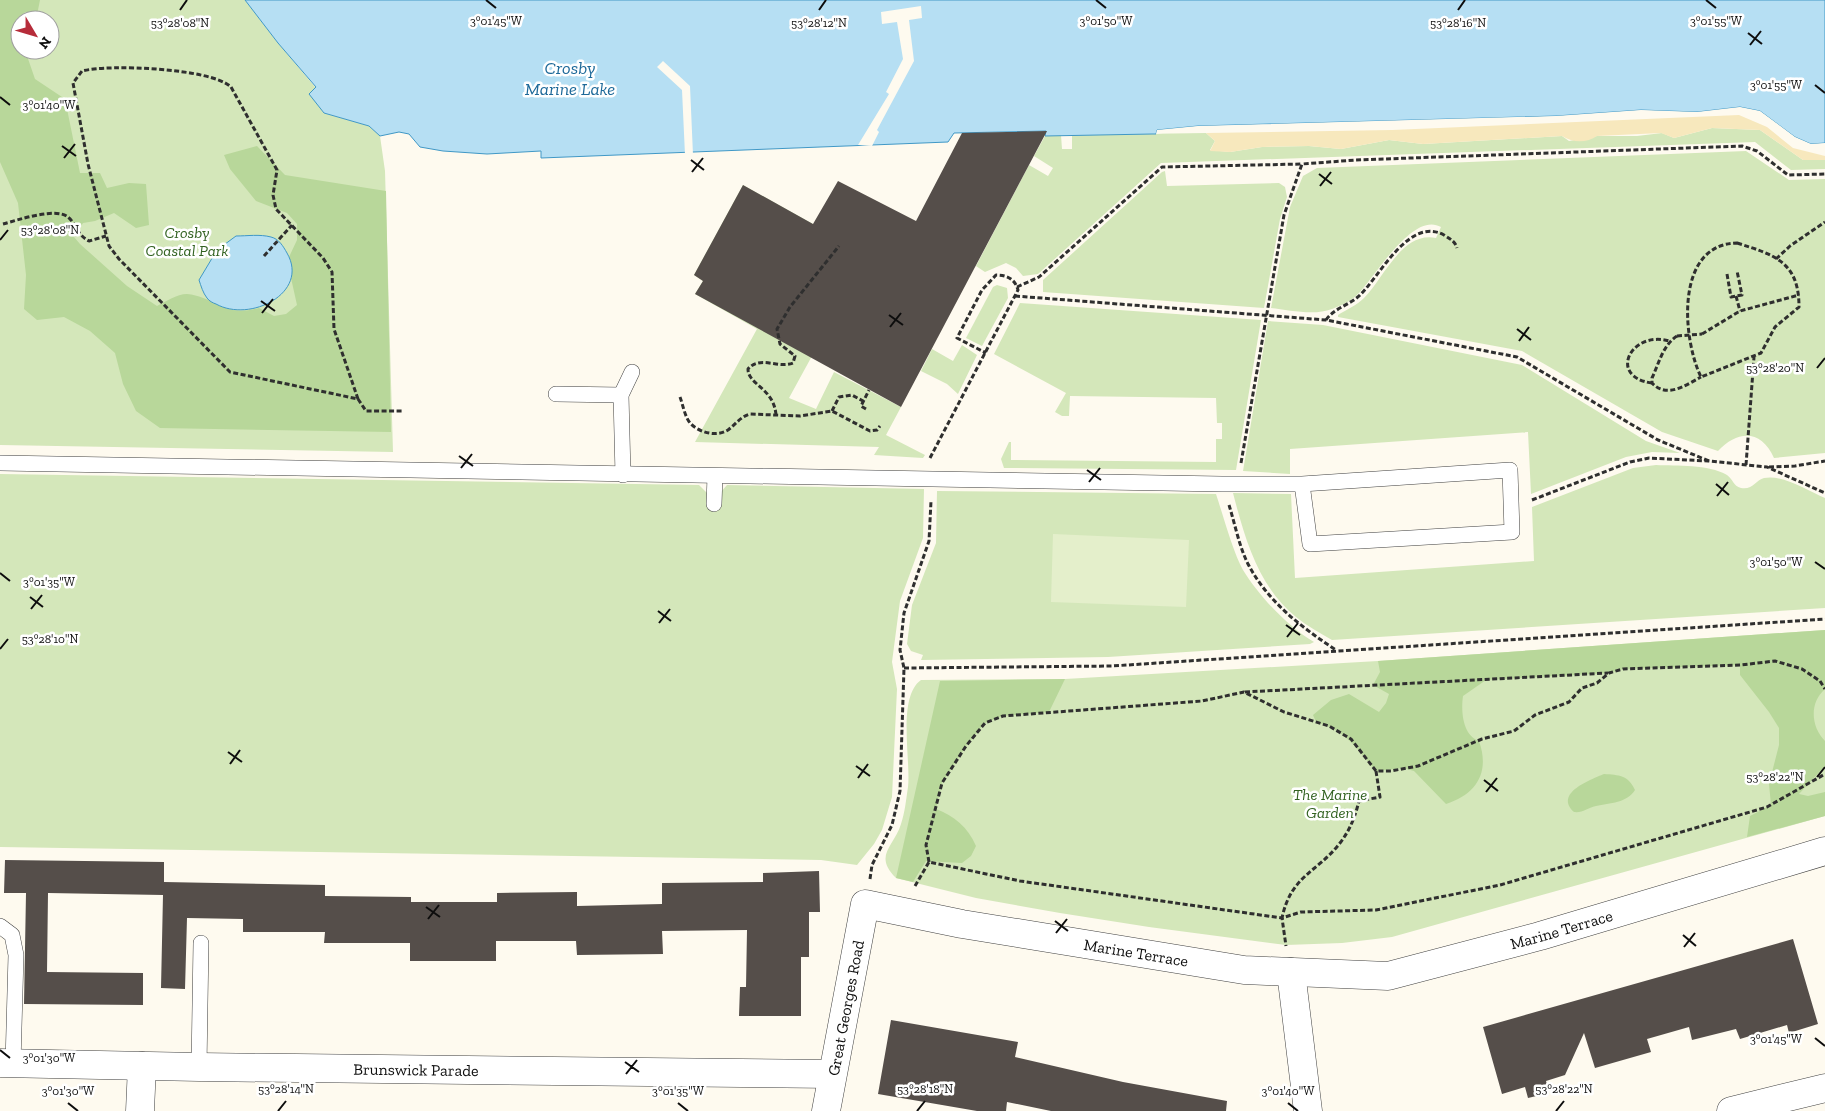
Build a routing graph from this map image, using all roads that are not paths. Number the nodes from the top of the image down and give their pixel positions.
1 (632, 372) dead end
2 (556, 394) dead end
3 (621, 395) junction
4 (0, 463) edge
5 (623, 475) junction
6 (714, 476) junction
7 (1302, 484) junction
8 (714, 504) dead end
9 (1825, 851) edge
10 (865, 904) joint
11 (0, 926) edge
12 (201, 943) dead end
13 (1291, 972) junction
14 (6, 1064) edge
15 (142, 1066) junction
16 (200, 1067) junction
17 (832, 1074) junction
18 (1825, 1088) edge
19 (1795, 1102) edge
20 (834, 1108) edge
21 (140, 1111) edge
22 (1308, 1111) edge
23 (1731, 1111) edge

1 - 3 lane
2 - 3 lane
3 - 5 lane
4 - 5 lane
5 - 6 lane
6 - 7 lane
6 - 8 lane
7 - 7 lane
9 - 13 street, Marine Terrace
10 - 13 street, Marine Terrace
10 - 17 street, Great Georges Road
11 - 14 lane
12 - 16 lane
13 - 22 street
14 - 15 street, Brunswick Parade
15 - 16 street, Brunswick Parade
15 - 21 street
16 - 17 street, Brunswick Parade
17 - 20 street, Great Georges Road
18 - 19 street
19 - 23 street

